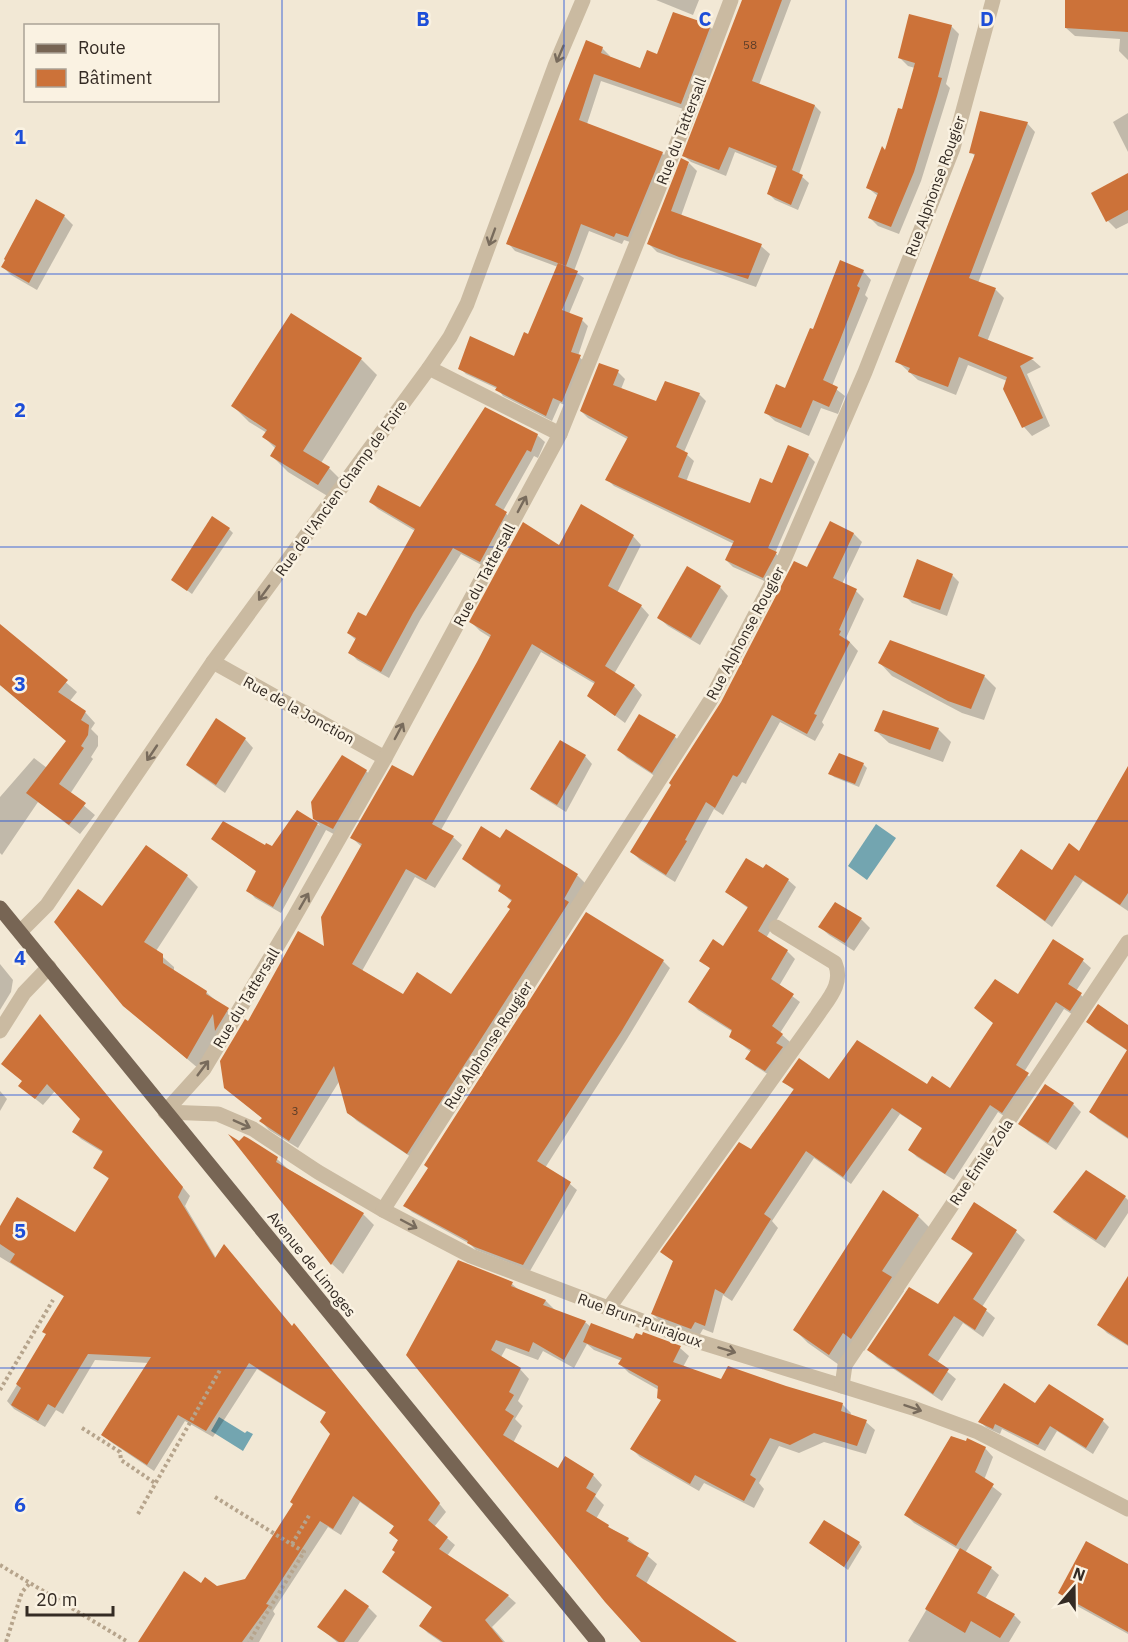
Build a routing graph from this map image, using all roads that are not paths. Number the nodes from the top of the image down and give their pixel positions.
1 (583, 0) edge
2 (731, 0) edge
3 (993, 0) edge
4 (429, 368) junction
5 (560, 434) junction
6 (213, 662) junction
7 (385, 758) junction
8 (0, 908) edge
9 (776, 927) dead end
10 (20, 932) junction
11 (1128, 942) edge
12 (49, 967) junction
13 (0, 1031) edge
14 (165, 1112) junction
15 (383, 1210) junction
16 (608, 1309) junction
17 (842, 1386) junction
18 (1126, 1503) edge
19 (598, 1642) edge

1 -> 4 street, Rue de l'Ancien Champ de Foire
2 - 5 street, Rue du Tattersall
3 - 15 street, Rue Alphonse Rougier
4 - 5 street
4 -> 6 street, Rue de l'Ancien Champ de Foire
7 -> 5 street, Rue du Tattersall
6 - 7 street, Rue de la Jonction
6 -> 10 street, Rue de l'Ancien Champ de Foire
14 -> 7 street, Rue du Tattersall
8 - 10 main road, Avenue de Limoges
9 - 16 street
10 - 12 main road, Avenue de Limoges
11 - 17 street, Rue Émile Zola
12 - 13 street
12 - 14 main road, Avenue de Limoges
14 -> 15 street, Rue Brun-Puirajoux
14 - 19 main road, Avenue de Limoges
15 -> 16 street, Rue Brun-Puirajoux
16 -> 17 street, Rue Brun-Puirajoux
17 -> 18 street, Rue Brun-Puirajoux

